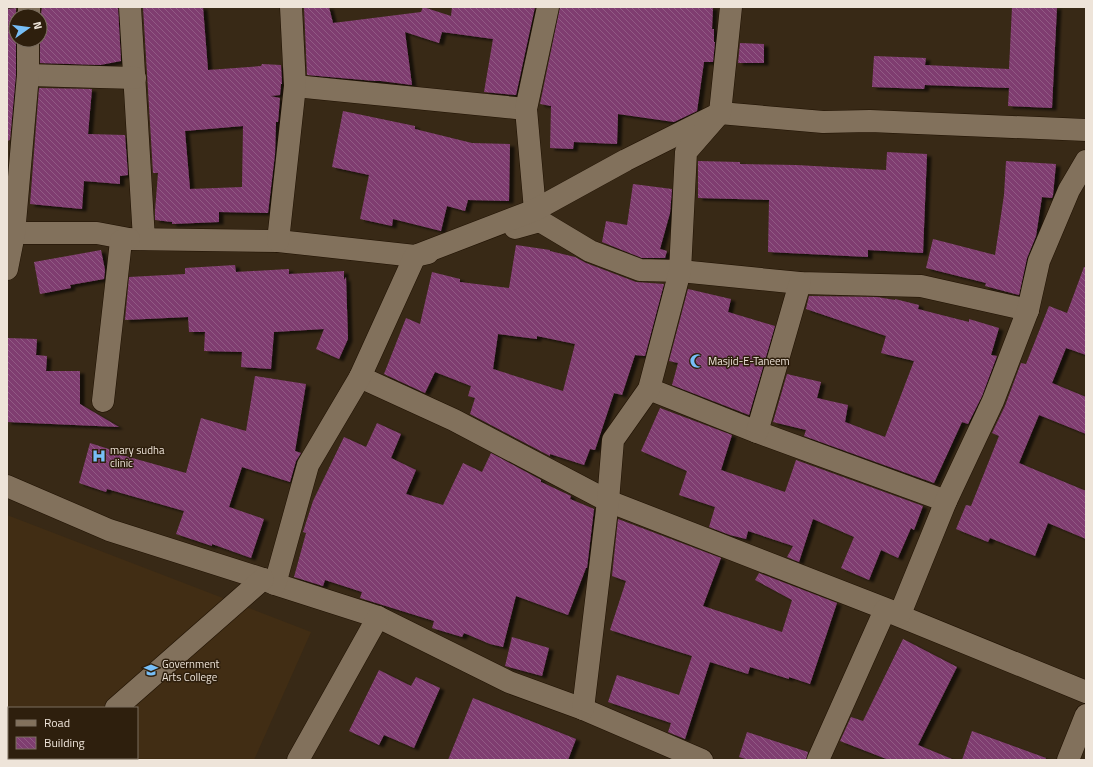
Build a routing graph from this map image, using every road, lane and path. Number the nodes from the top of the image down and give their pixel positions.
1 (130, 7) edge
2 (291, 7) edge
3 (548, 7) edge
4 (731, 7) edge
5 (28, 48) edge
6 (28, 75) junction
7 (135, 78) junction
8 (295, 86) junction
9 (526, 110) junction
10 (720, 113) junction
11 (1086, 130) edge
12 (1086, 162) edge
13 (1077, 194) edge
14 (535, 210) junction
15 (10, 233) edge
16 (137, 239) junction
17 (278, 241) junction
18 (415, 256) junction
19 (7, 269) edge
20 (680, 271) junction
21 (800, 283) junction
22 (1028, 310) junction
23 (360, 377) junction
24 (649, 389) junction
25 (103, 401) dead end
26 (757, 432) junction
27 (7, 486) edge
28 (608, 501) junction
29 (946, 501) junction
30 (269, 581) junction
31 (892, 612) junction
32 (378, 617) junction
33 (1086, 692) edge
34 (117, 707) edge
35 (583, 708) junction
36 (1086, 715) edge
37 (298, 760) edge
38 (702, 760) edge
39 (818, 760) edge
40 (1068, 760) edge

1 - 7 street
2 - 8 street
3 - 9 street
4 - 10 street
5 - 6 street
6 - 7 street
6 - 15 street
7 - 16 street
8 - 9 street
8 - 17 street
9 - 14 street
10 - 11 street
10 - 14 street
10 - 20 street
12 - 13 street
13 - 22 street
14 - 18 street
15 - 16 street
15 - 19 street
16 - 17 street
16 - 25 street
17 - 18 street
18 - 20 street
18 - 23 street
20 - 21 street
20 - 24 street
21 - 22 street
21 - 26 street
22 - 29 street
23 - 28 street
23 - 30 street
24 - 26 street
24 - 28 street
26 - 29 street
27 - 30 street
28 - 31 street
28 - 35 street
29 - 31 street
30 - 32 street
30 - 34 street
31 - 33 street
31 - 39 street
32 - 35 street
32 - 37 street
35 - 38 street
36 - 40 street

